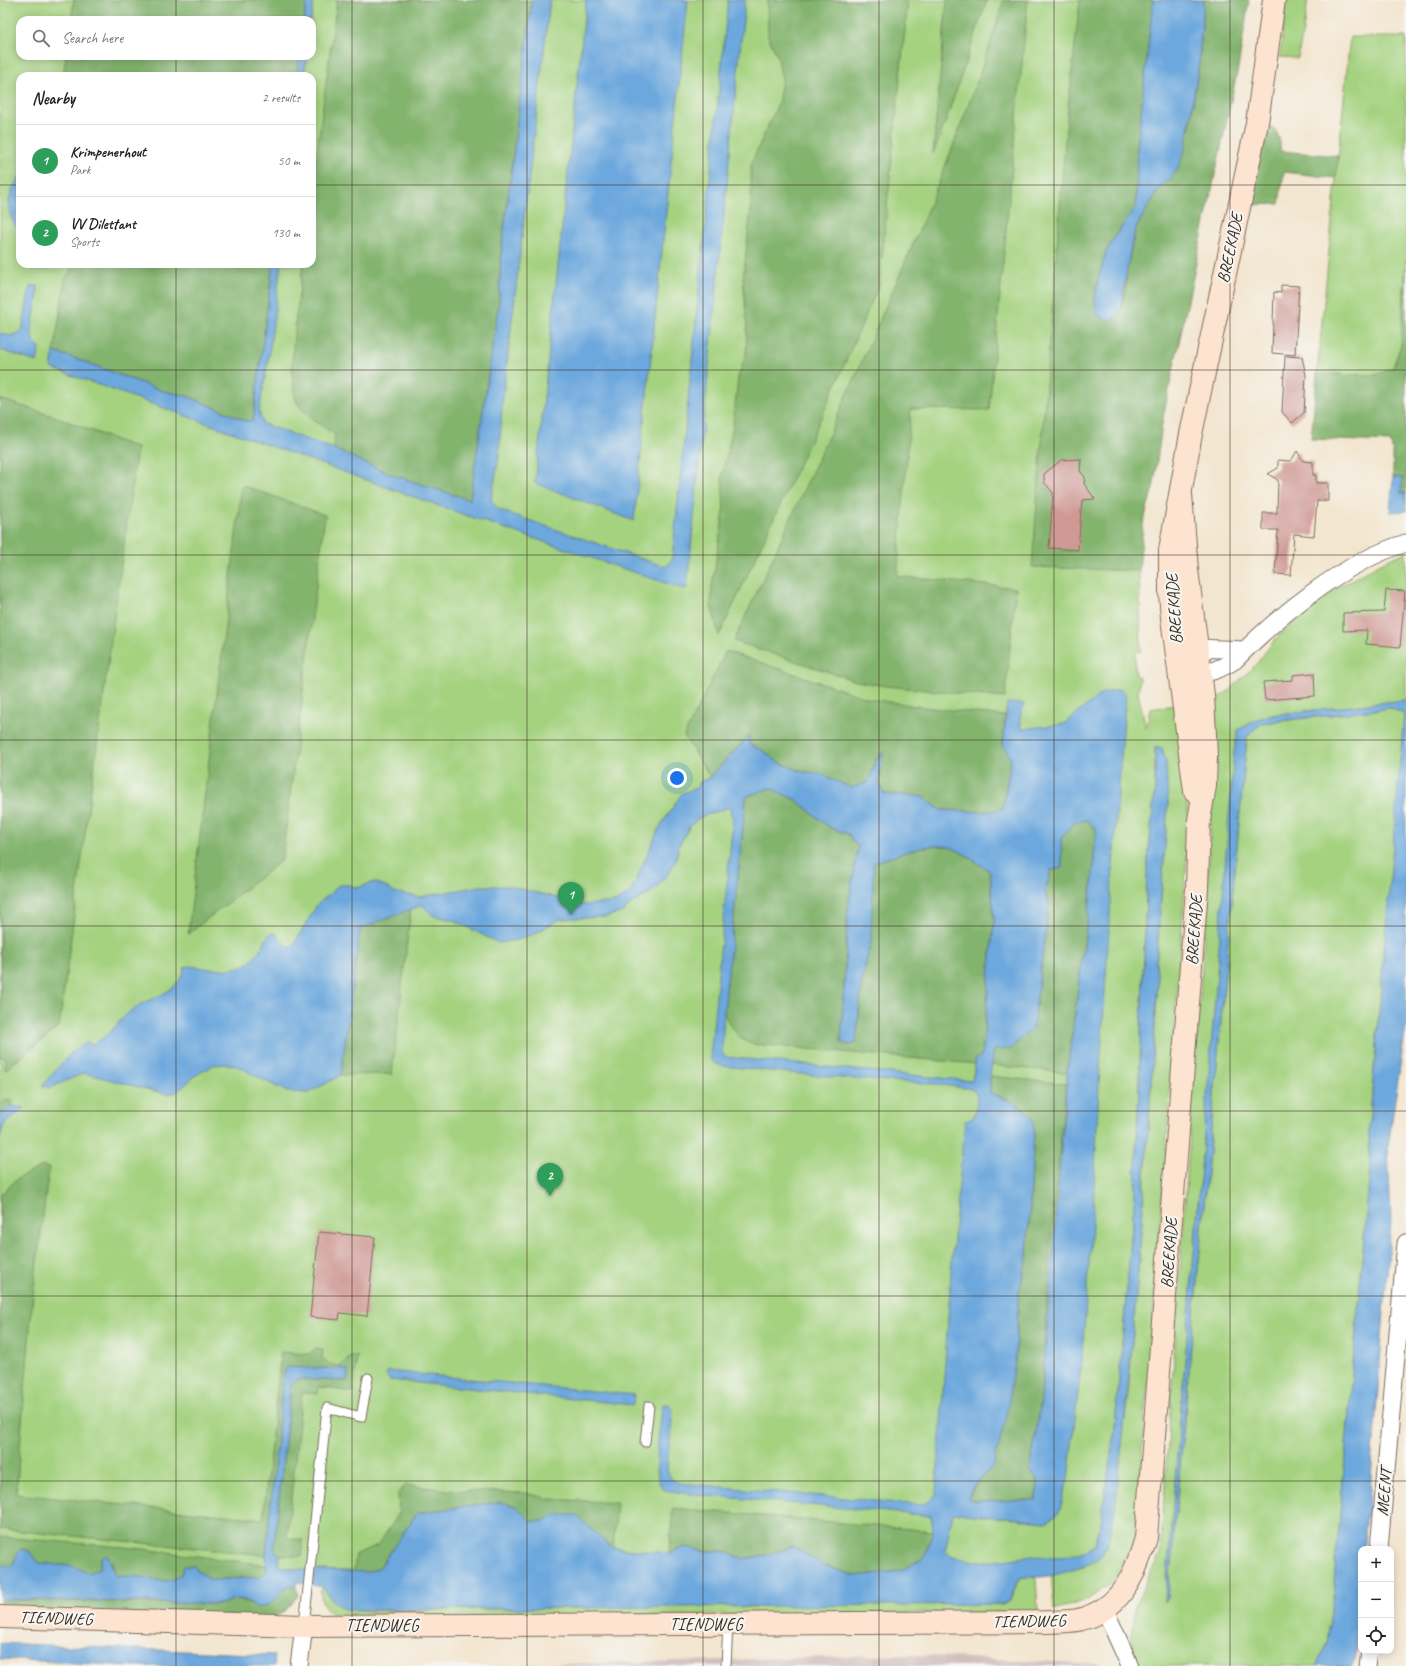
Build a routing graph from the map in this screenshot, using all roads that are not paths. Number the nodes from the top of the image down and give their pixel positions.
1 (1274, 0) edge
2 (1181, 494) junction
3 (1406, 542) edge
4 (1197, 648) junction
5 (1245, 650) junction
6 (1178, 664) junction
7 (1201, 676) junction
8 (1199, 820) junction
9 (1406, 1244) edge
10 (368, 1378) dead end
11 (649, 1406) dead end
12 (645, 1442) dead end
13 (1379, 1546) edge
14 (1104, 1608) junction
15 (0, 1617) edge
16 (304, 1626) junction
17 (728, 1633) junction
18 (1370, 1654) edge
19 (299, 1666) edge
20 (726, 1666) edge
21 (1130, 1666) edge
22 (1368, 1666) edge

1 - 2 main road, BREEKADE
2 - 4 main road, BREEKADE
2 - 6 main road, BREEKADE
3 - 5 street
4 - 5 street
4 - 6 street
4 - 7 main road, BREEKADE
5 - 7 street
6 - 7 street
6 - 8 main road, BREEKADE
7 - 8 main road, BREEKADE
8 - 14 main road, BREEKADE
9 - 13 street, MEENT
10 - 16 lane
11 - 12 lane
14 - 17 main road, TIENDWEG
14 - 21 street
15 - 16 main road, TIENDWEG
16 - 17 main road, TIENDWEG
16 - 19 street
17 - 20 lane
18 - 22 street

